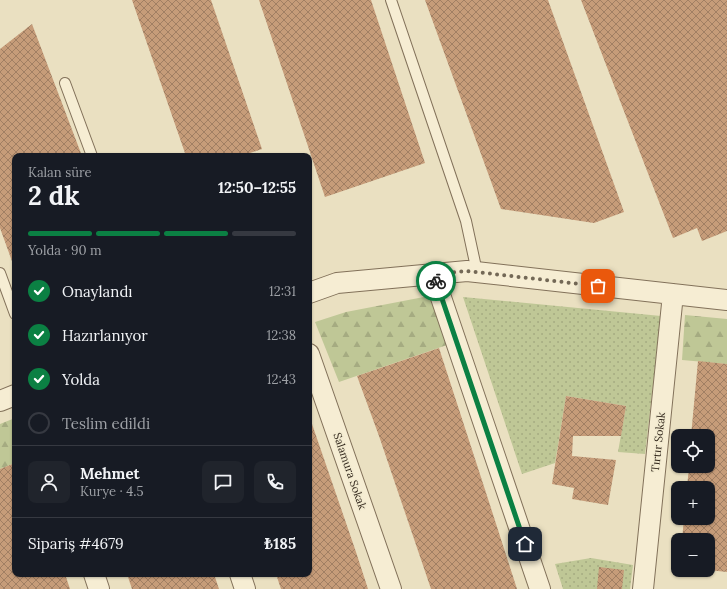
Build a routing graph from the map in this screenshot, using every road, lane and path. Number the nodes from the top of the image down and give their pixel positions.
1 (391, 0) edge
2 (65, 83) dead end
3 (91, 153) edge
4 (477, 272) junction
5 (0, 273) edge
6 (433, 274) junction
7 (312, 292) edge
8 (673, 294) junction
9 (727, 300) edge
10 (12, 306) edge
11 (312, 363) edge
12 (12, 397) edge
13 (0, 401) edge
14 (95, 577) edge
15 (241, 577) edge
16 (99, 589) edge
17 (245, 589) edge
18 (391, 589) edge
19 (540, 589) edge
20 (643, 589) edge

1 - 4 lane
2 - 3 lane
4 - 6 street
4 - 8 street
5 - 10 lane
6 - 7 street
6 - 19 street
8 - 9 street
8 - 20 street, Tırtır Sokak
11 - 18 street, Salamura Sokak
12 - 13 street
14 - 16 street
15 - 17 street

